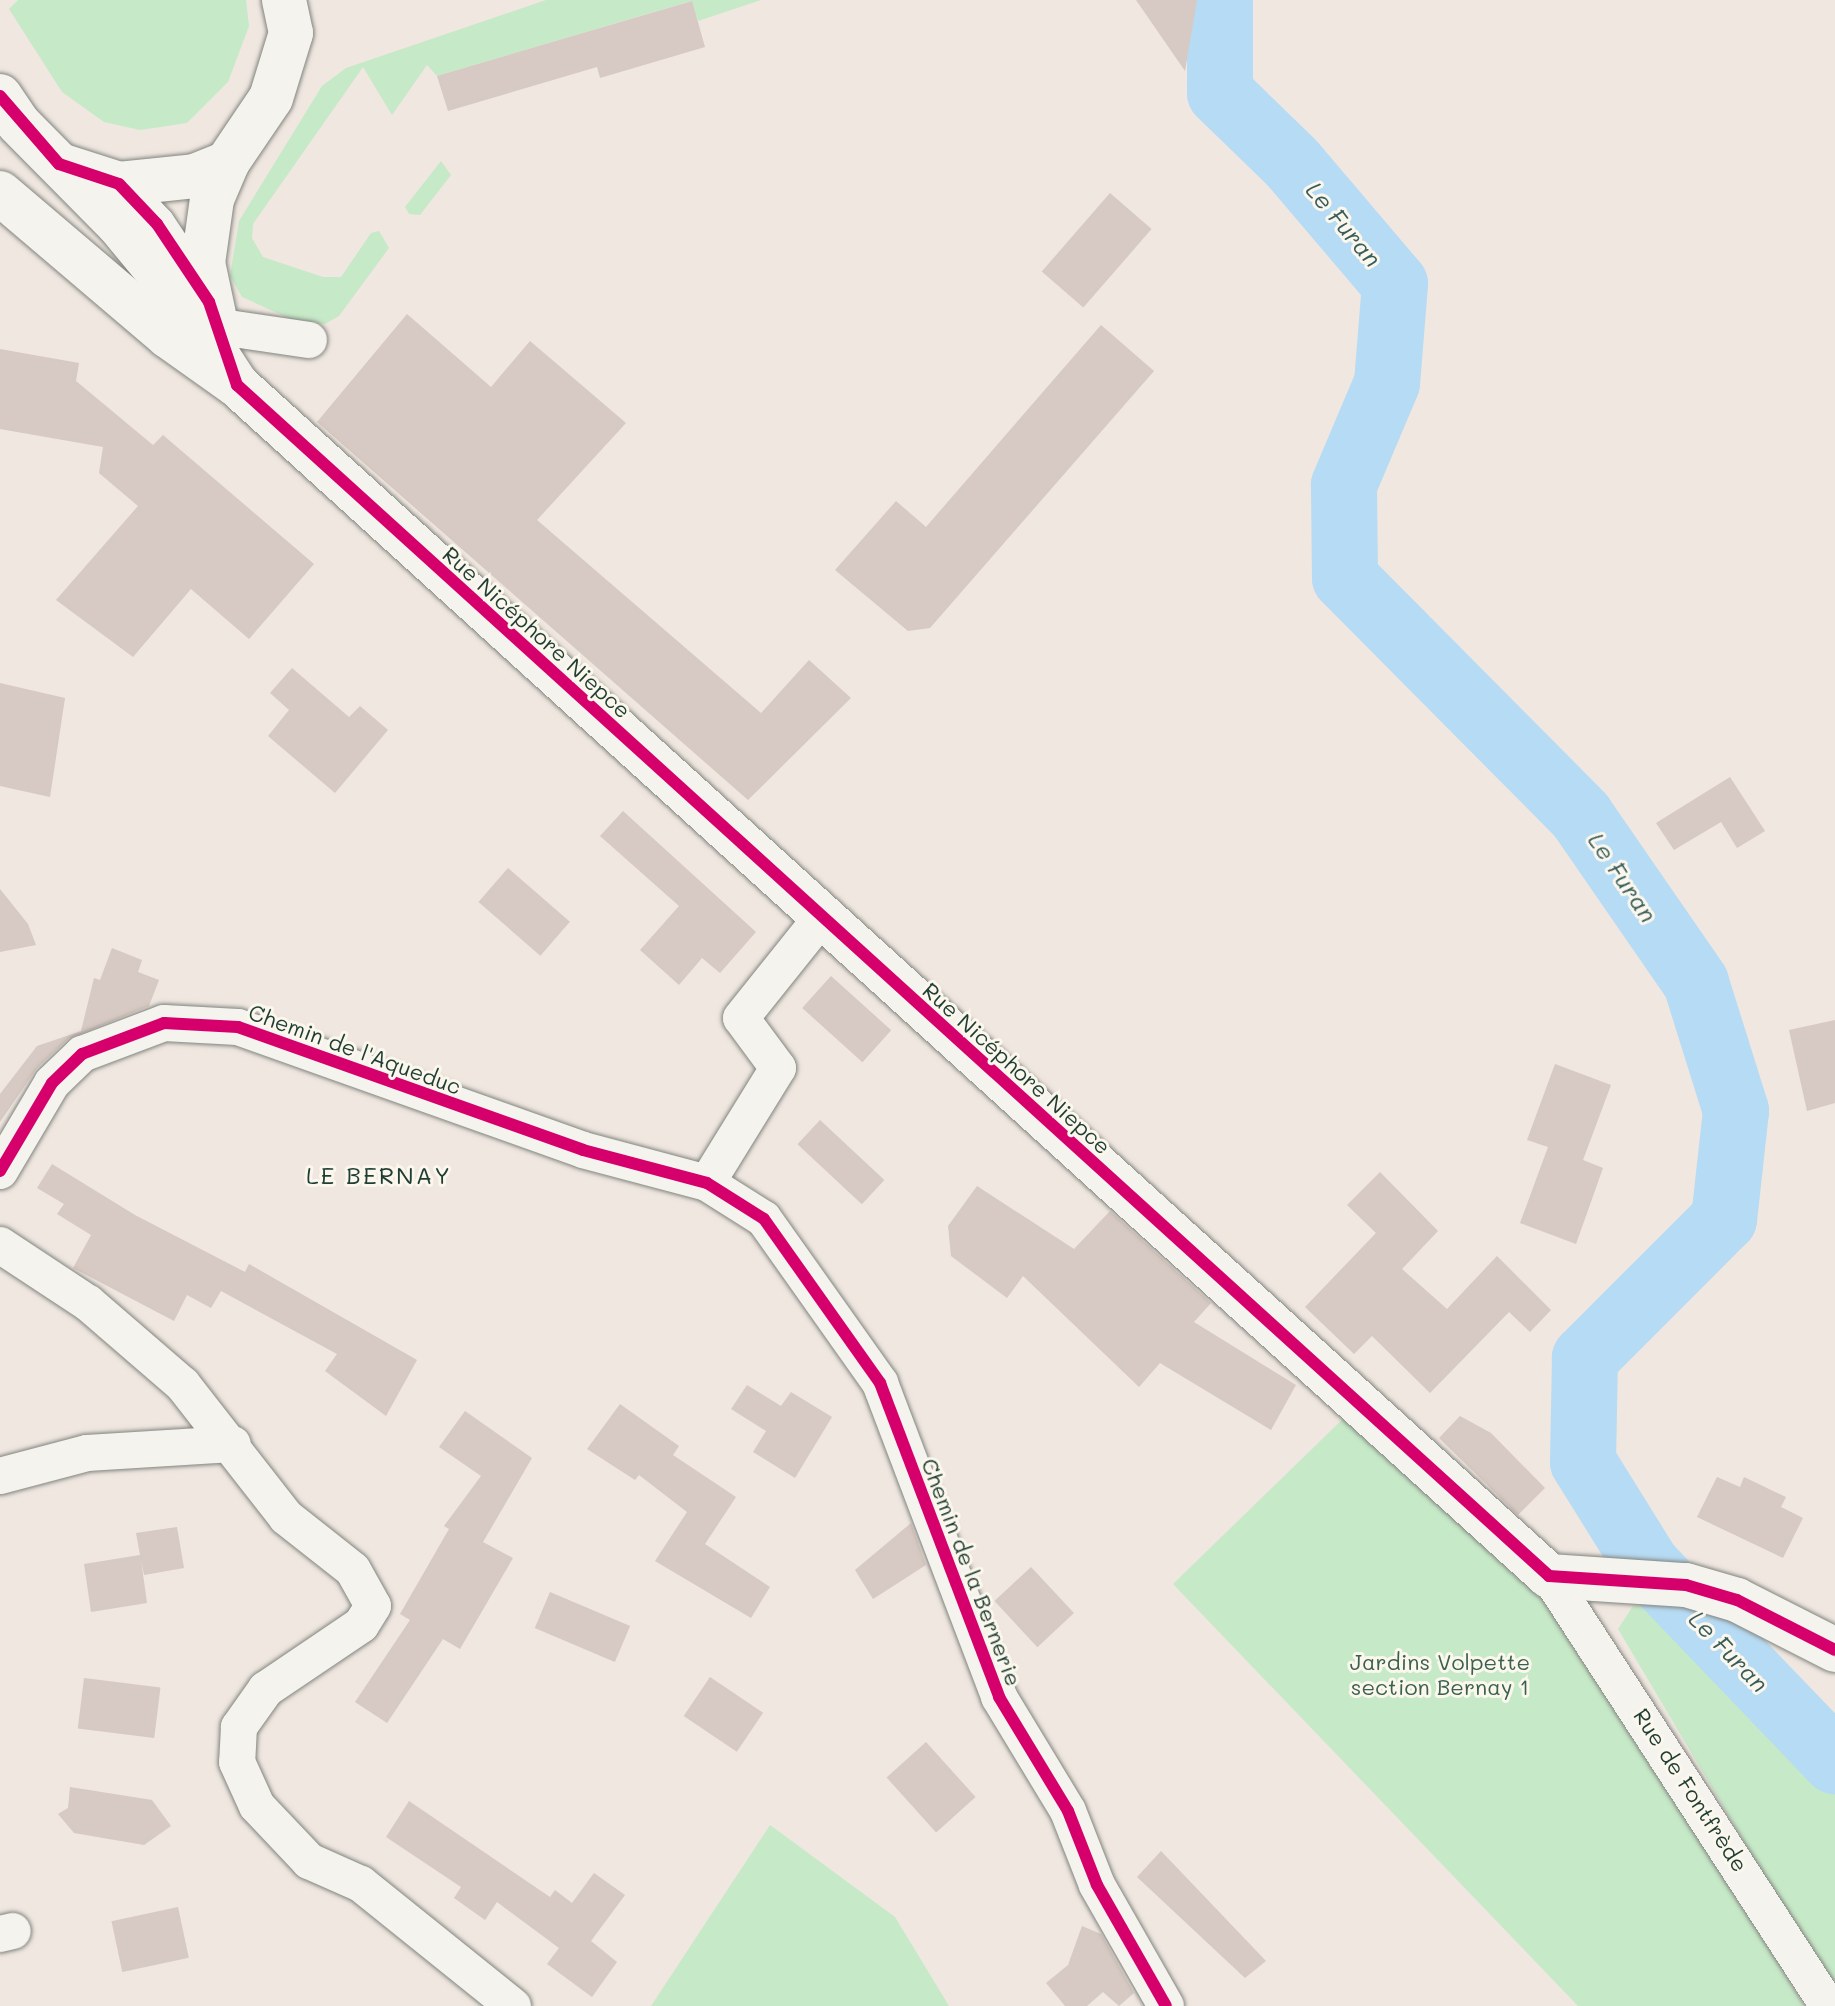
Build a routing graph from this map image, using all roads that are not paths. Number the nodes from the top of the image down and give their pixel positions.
1 (284, 0) edge
2 (9, 110) edge
3 (227, 163) junction
4 (59, 164) junction
5 (119, 184) junction
6 (0, 193) edge
7 (212, 314) junction
8 (309, 340) dead end
9 (237, 385) junction
10 (821, 918) junction
11 (0, 1171) edge
12 (707, 1183) junction
13 (0, 1245) edge
14 (233, 1444) junction
15 (0, 1476) edge
16 (1549, 1576) junction
17 (1835, 1650) edge
18 (513, 2006) edge
19 (1166, 2006) edge
20 (1828, 2006) edge

1 - 3 main road
2 - 4 main road
3 - 5 main road
3 - 7 main road
4 - 5 main road
4 - 9 main road
5 - 7 street
6 - 9 main road
7 - 8 street
7 - 9 main road
9 - 10 main road, Rue Nicéphore Niepce
10 - 12 street
10 - 16 main road, Rue Nicéphore Niepce
11 - 12 street, Chemin de l'Aqueduc
12 - 19 street, Chemin de la Bernerie
13 - 14 street
14 - 15 street
14 - 18 street
16 - 17 main road
16 - 20 street, Rue de Fontfrède

